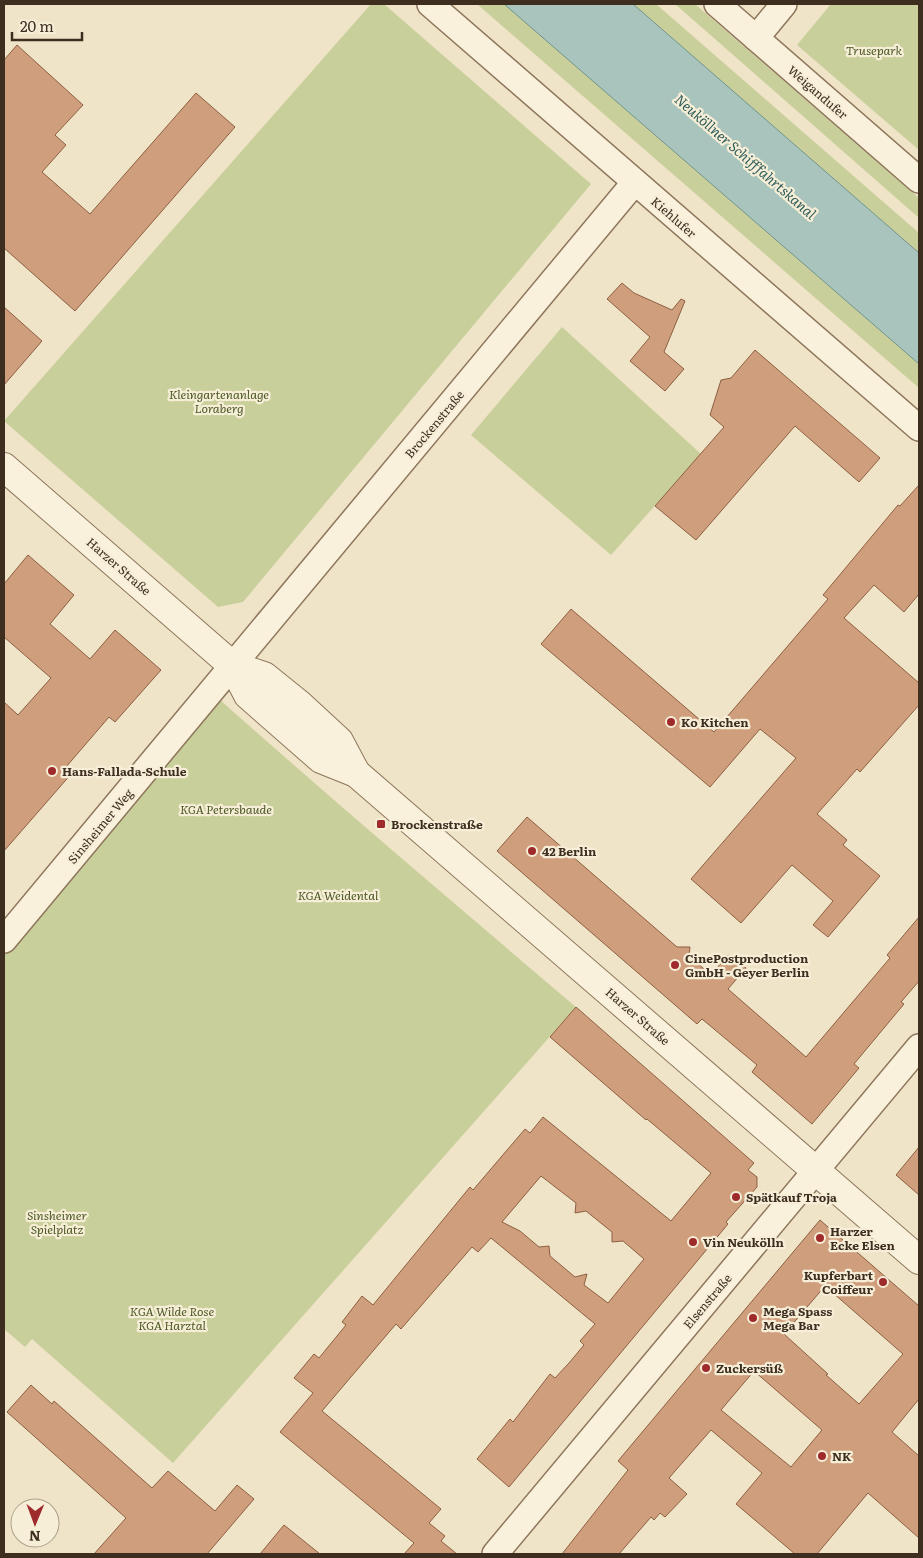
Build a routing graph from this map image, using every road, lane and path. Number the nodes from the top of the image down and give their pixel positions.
1 (430, 4) edge
2 (717, 4) edge
3 (784, 4) edge
4 (756, 38) junction
5 (919, 180) edge
6 (635, 182) junction
7 (919, 428) edge
8 (4, 466) edge
9 (233, 666) junction
10 (4, 940) edge
11 (919, 1047) edge
12 (817, 1170) junction
13 (919, 1260) edge
14 (495, 1554) edge

1 - 6 street, Kiehlufer
2 - 4 street, Weigandufer
3 - 4 street
4 - 5 street, Weigandufer
6 - 7 street, Kiehlufer
6 - 9 street, Brockenstraße
8 - 9 street, Harzer Straße
9 - 10 street, Sinsheimer Weg
9 - 12 street, Harzer Straße
11 - 12 street, Elsenstraße
12 - 13 street, Harzer Straße
12 - 14 street, Elsenstraße

